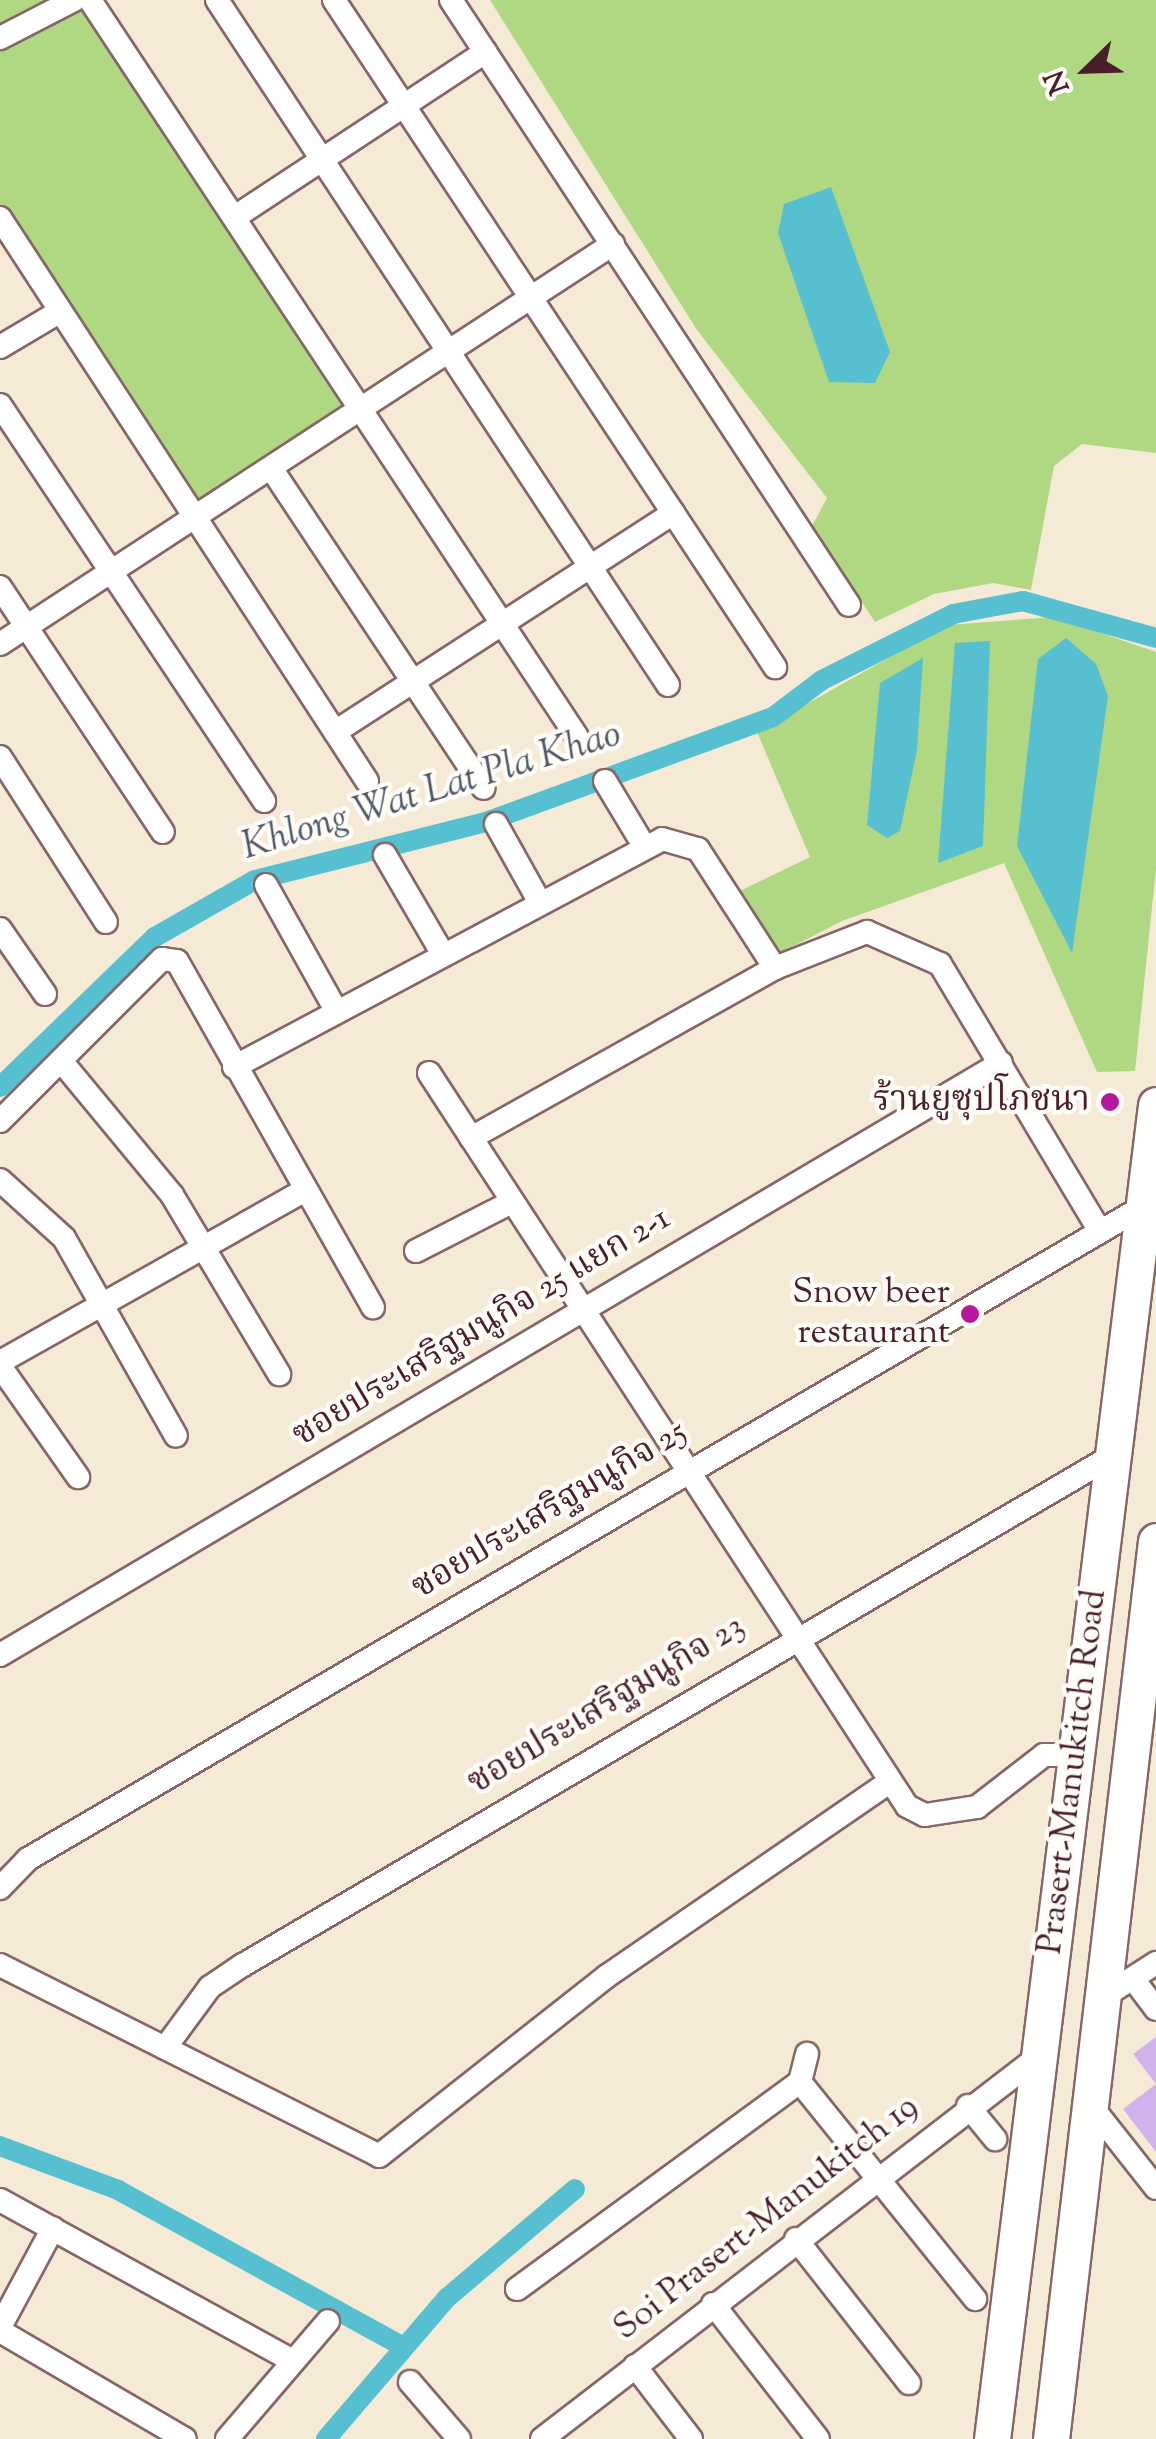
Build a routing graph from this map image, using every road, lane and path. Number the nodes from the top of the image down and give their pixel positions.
1 (74, 0) edge
2 (90, 0) edge
3 (217, 0) edge
4 (334, 0) edge
5 (451, 0) edge
6 (0, 38) edge
7 (485, 52) junction
8 (404, 108) junction
9 (325, 158) junction
10 (0, 218) edge
11 (235, 218) junction
12 (612, 244) junction
13 (531, 298) junction
14 (58, 312) junction
15 (0, 347) edge
16 (448, 352) junction
17 (0, 405) edge
18 (362, 411) junction
19 (270, 468) junction
20 (673, 513) junction
21 (198, 514) junction
22 (591, 569) junction
23 (110, 571) junction
24 (0, 587) edge
25 (850, 604) dead end
26 (27, 626) junction
27 (504, 626) junction
28 (0, 644) edge
29 (775, 667) dead end
30 (414, 683) junction
31 (668, 685) dead end
32 (335, 732) junction
33 (577, 736) dead end
34 (0, 757) edge
35 (367, 781) dead end
36 (604, 781) dead end
37 (484, 788) dead end
38 (264, 800) dead end
39 (496, 824) dead end
40 (163, 832) dead end
41 (644, 846) junction
42 (385, 855) dead end
43 (266, 884) dead end
44 (538, 898) junction
45 (106, 922) dead end
46 (0, 929) edge
47 (442, 951) junction
48 (775, 968) junction
49 (45, 994) dead end
50 (338, 1012) junction
51 (62, 1062) junction
52 (1001, 1063) junction
53 (234, 1067) junction
54 (429, 1073) dead end
55 (1156, 1105) edge
56 (0, 1122) edge
57 (471, 1138) junction
58 (0, 1180) edge
59 (304, 1191) junction
60 (510, 1203) junction
61 (1144, 1206) junction
62 (1098, 1230) junction
63 (202, 1244) junction
64 (416, 1251) dead end
65 (105, 1300) junction
66 (374, 1308) dead end
67 (579, 1310) junction
68 (0, 1364) edge
69 (279, 1374) dead end
70 (176, 1436) dead end
71 (1112, 1456) junction
72 (684, 1471) junction
73 (78, 1477) dead end
74 (1156, 1541) edge
75 (791, 1636) junction
76 (1149, 1654) edge
77 (0, 1655) edge
78 (1077, 1755) junction
79 (888, 1783) junction
80 (0, 1888) edge
81 (1156, 1963) edge
82 (0, 1965) edge
83 (1134, 1980) junction
84 (1100, 1999) junction
85 (1156, 2009) edge
86 (165, 2048) junction
87 (808, 2054) dead end
88 (1038, 2057) junction
89 (800, 2082) junction
90 (968, 2106) junction
91 (1092, 2107) junction
92 (995, 2139) dead end
93 (881, 2174) junction
94 (1156, 2188) edge
95 (0, 2200) edge
96 (53, 2228) junction
97 (796, 2238) junction
98 (517, 2289) dead end
99 (975, 2299) dead end
100 (713, 2304) junction
101 (328, 2321) dead end
102 (0, 2329) edge
103 (293, 2361) junction
104 (635, 2366) junction
105 (410, 2382) dead end
106 (909, 2383) dead end
107 (547, 2437) edge
108 (186, 2439) edge
109 (228, 2439) edge
110 (459, 2439) edge
111 (691, 2439) edge
112 (818, 2439) edge
113 (992, 2439) edge
114 (1051, 2439) edge

1 - 6 street
2 - 11 street
3 - 9 street
4 - 8 street
5 - 7 street
7 - 8 street
7 - 12 street
8 - 9 street
8 - 13 street
9 - 11 street
9 - 16 street
10 - 14 street
11 - 18 street
12 - 13 street
12 - 25 street
13 - 16 street
13 - 20 street
14 - 15 street
14 - 21 street
16 - 18 street
16 - 22 street
17 - 23 street
18 - 19 street
18 - 27 street
19 - 21 street
19 - 30 street
20 - 22 street
20 - 29 street
21 - 23 street
21 - 32 street
22 - 27 street
22 - 31 street
23 - 26 street
23 - 38 street
24 - 26 street
26 - 28 street
26 - 40 street
27 - 30 street
27 - 33 street
30 - 32 street
30 - 37 street
32 - 35 street
34 - 45 street
36 - 41 street
39 - 44 street
41 - 44 street
41 - 48 street
42 - 47 street
43 - 50 street
44 - 47 street
46 - 49 street
47 - 50 street
48 - 52 street
48 - 57 street
50 - 53 street
51 - 53 street
51 - 56 street
51 - 63 street
52 - 62 street
52 - 67 street, ซอยประเสริฐมนูกิจ 25 แยก 2-1
53 - 59 street
54 - 57 street
55 - 61 main road, Prasert-Manukitch Road
57 - 60 street
58 - 65 street
59 - 63 street
59 - 66 street
60 - 64 street
60 - 67 street
61 - 62 street, ซอยประเสริฐมนูกิจ 25
61 - 71 main road, Prasert-Manukitch Road
62 - 72 street, ซอยประเสริฐมนูกิจ 25
63 - 65 street
63 - 69 street
65 - 68 street
65 - 70 street
67 - 72 street
67 - 77 street, ซอยประเสริฐมนูกิจ 25 แยก 2-1
68 - 73 street
71 - 75 street, ซอยประเสริฐมนูกิจ 23
71 - 78 main road, Prasert-Manukitch Road
72 - 75 street
72 - 80 street, ซอยประเสริฐมนูกิจ 25
74 - 76 main road, Prasert-Manukitch Road
75 - 79 street
75 - 86 street, ซอยประเสริฐมนูกิจ 23
76 - 84 main road, Prasert-Manukitch Road
78 - 79 street
78 - 88 main road, Prasert-Manukitch Road
79 - 86 street
81 - 83 street
82 - 86 street
83 - 84 street
83 - 85 street
84 - 91 main road, Prasert-Manukitch Road
87 - 89 street
88 - 90 street, Soi Prasert-Manukitch 19
88 - 113 main road, Prasert-Manukitch Road
89 - 93 street
89 - 98 street
90 - 92 street
90 - 93 street, Soi Prasert-Manukitch 19
91 - 94 street
91 - 114 main road, Prasert-Manukitch Road
93 - 97 street, Soi Prasert-Manukitch 19
93 - 99 street
95 - 96 street
96 - 102 street
96 - 103 street
97 - 100 street, Soi Prasert-Manukitch 19
97 - 106 street
100 - 104 street, Soi Prasert-Manukitch 19
100 - 112 street
101 - 103 street
102 - 108 street
103 - 109 street
104 - 107 street, Soi Prasert-Manukitch 19
104 - 111 street
105 - 110 street

